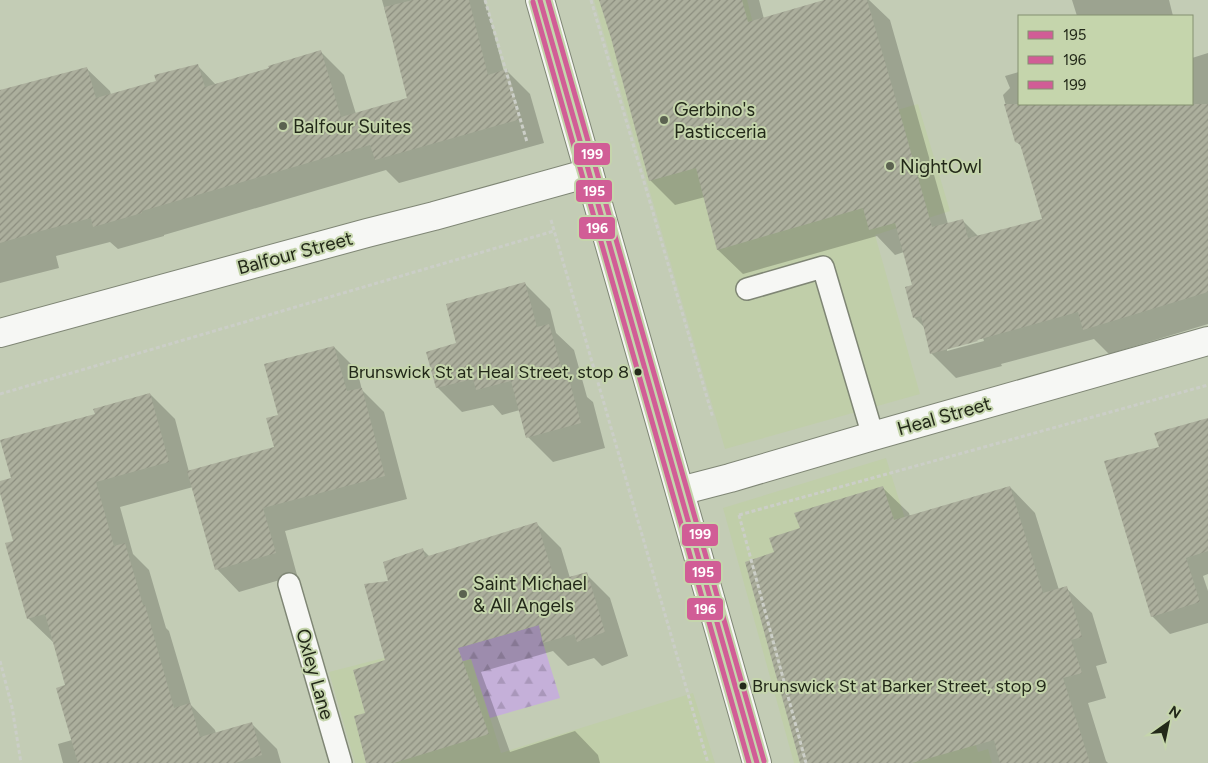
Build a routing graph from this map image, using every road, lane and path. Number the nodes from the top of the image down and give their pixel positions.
1 (485, 0) edge
2 (540, 0) edge
3 (592, 0) edge
4 (526, 142) dead end
5 (589, 173) junction
6 (551, 220) dead end
7 (554, 231) junction
8 (747, 289) dead end
9 (0, 333) edge
10 (1208, 342) edge
11 (1208, 385) edge
12 (0, 394) edge
13 (713, 418) dead end
14 (873, 436) junction
15 (680, 491) junction
16 (738, 508) dead end
17 (739, 515) junction
18 (289, 584) dead end
19 (0, 661) edge
20 (21, 763) edge
21 (340, 763) edge
22 (708, 763) edge
23 (758, 763) edge
24 (806, 763) edge

1 - 4 path
2 - 5 street
3 - 13 path
5 - 9 street, Balfour Street
5 - 15 street
6 - 7 path
7 - 12 path
7 - 22 path
8 - 14 lane
10 - 14 street, Heal Street
11 - 17 path
14 - 15 street, Heal Street
15 - 23 street
16 - 17 path
17 - 24 path
18 - 21 lane, Oxley Lane
19 - 20 path

